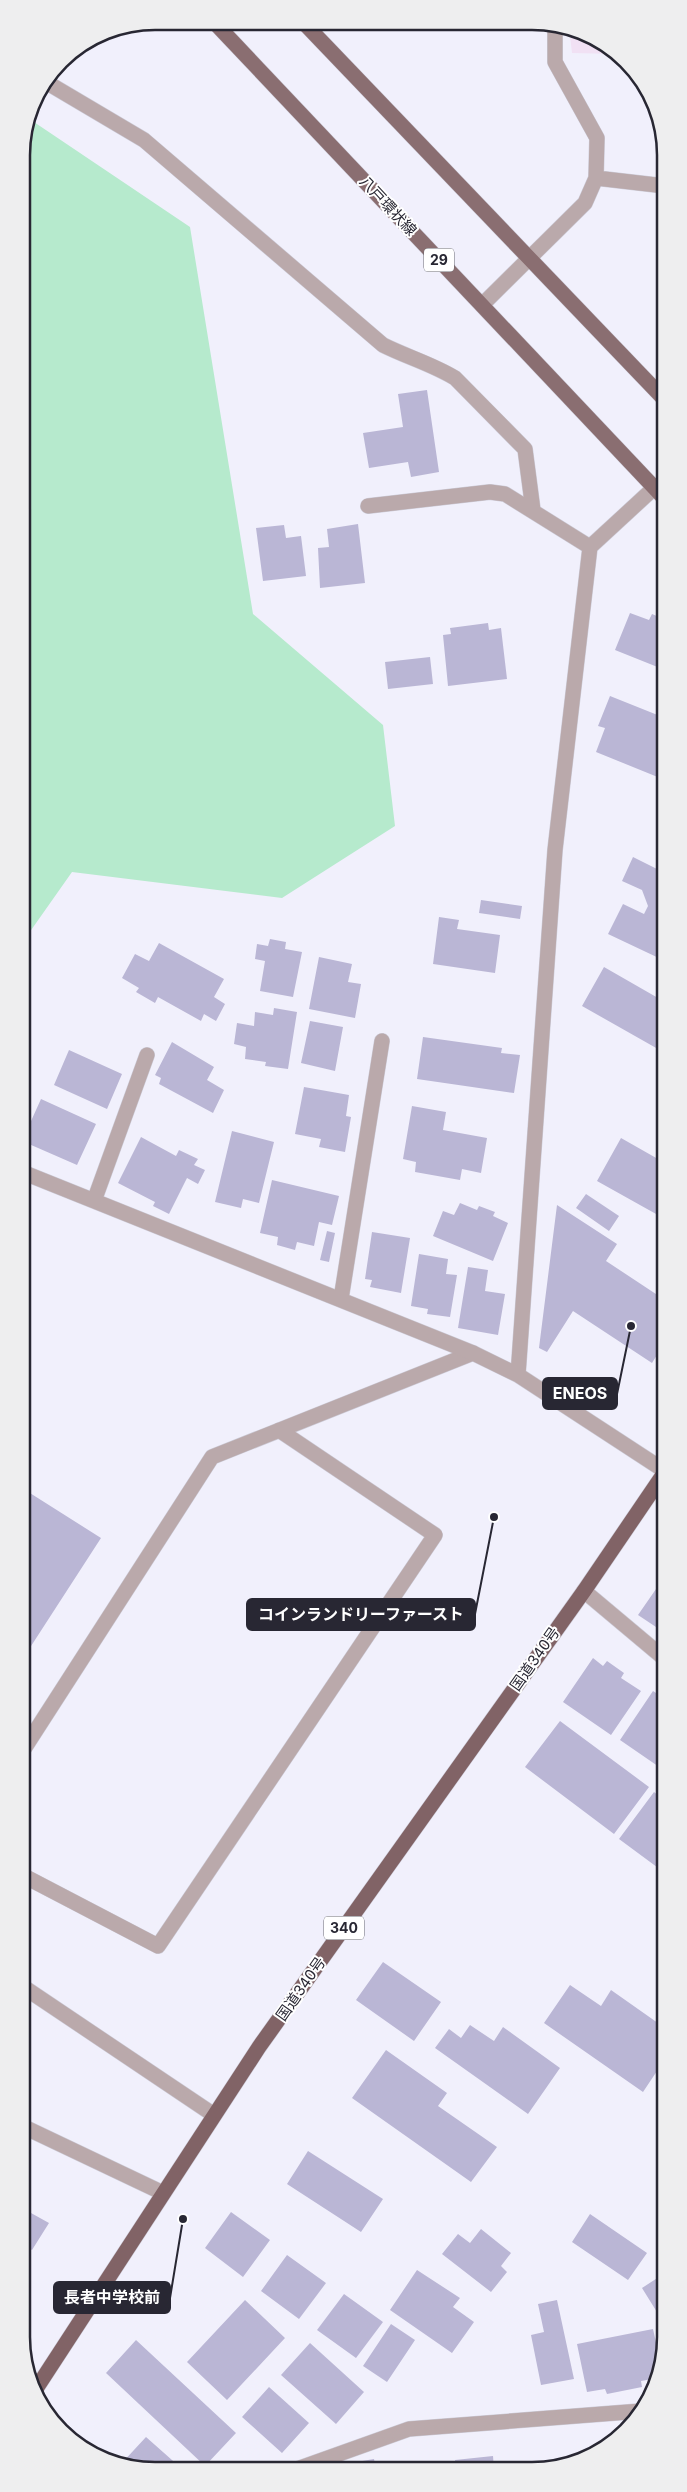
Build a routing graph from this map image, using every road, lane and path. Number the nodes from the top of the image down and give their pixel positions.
1 (222, 30) edge
2 (311, 30) edge
3 (554, 32) edge
4 (52, 85) edge
5 (596, 178) junction
6 (657, 185) edge
7 (530, 258) junction
8 (482, 305) junction
9 (657, 392) edge
10 (654, 488) junction
11 (657, 491) edge
12 (368, 506) dead end
13 (533, 510) junction
14 (590, 547) junction
15 (382, 1041) dead end
16 (147, 1055) dead end
17 (30, 1175) edge
18 (94, 1201) junction
19 (341, 1299) junction
20 (474, 1353) junction
21 (518, 1375) junction
22 (280, 1430) junction
23 (657, 1467) edge
24 (657, 1484) edge
25 (584, 1591) junction
26 (657, 1652) edge
27 (30, 1740) edge
28 (30, 1879) edge
29 (30, 1991) edge
30 (214, 2115) junction
31 (30, 2130) edge
32 (164, 2193) junction
33 (40, 2383) edge
34 (632, 2412) edge
35 (317, 2462) edge

1 - 8 main road, 八戸環状線 / 29
2 - 7 main road
3 - 5 street
4 - 13 street
5 - 6 street
5 - 7 street
7 - 8 street
7 - 9 main road
8 - 10 main road, 八戸環状線 / 29
10 - 11 main road, 八戸環状線 / 29
10 - 14 street
12 - 13 street
13 - 14 street
14 - 21 street
15 - 19 street
16 - 18 street
17 - 18 street
18 - 19 street
19 - 20 street
20 - 21 street
20 - 22 street
21 - 23 street
22 - 27 street
22 - 28 street
24 - 25 highway, 国道340号 / 340
25 - 26 street
25 - 30 highway, 国道340号 / 340
29 - 30 street
30 - 32 highway, 国道340号 / 340
31 - 32 street
32 - 33 highway, 国道340号 / 340
34 - 35 street

